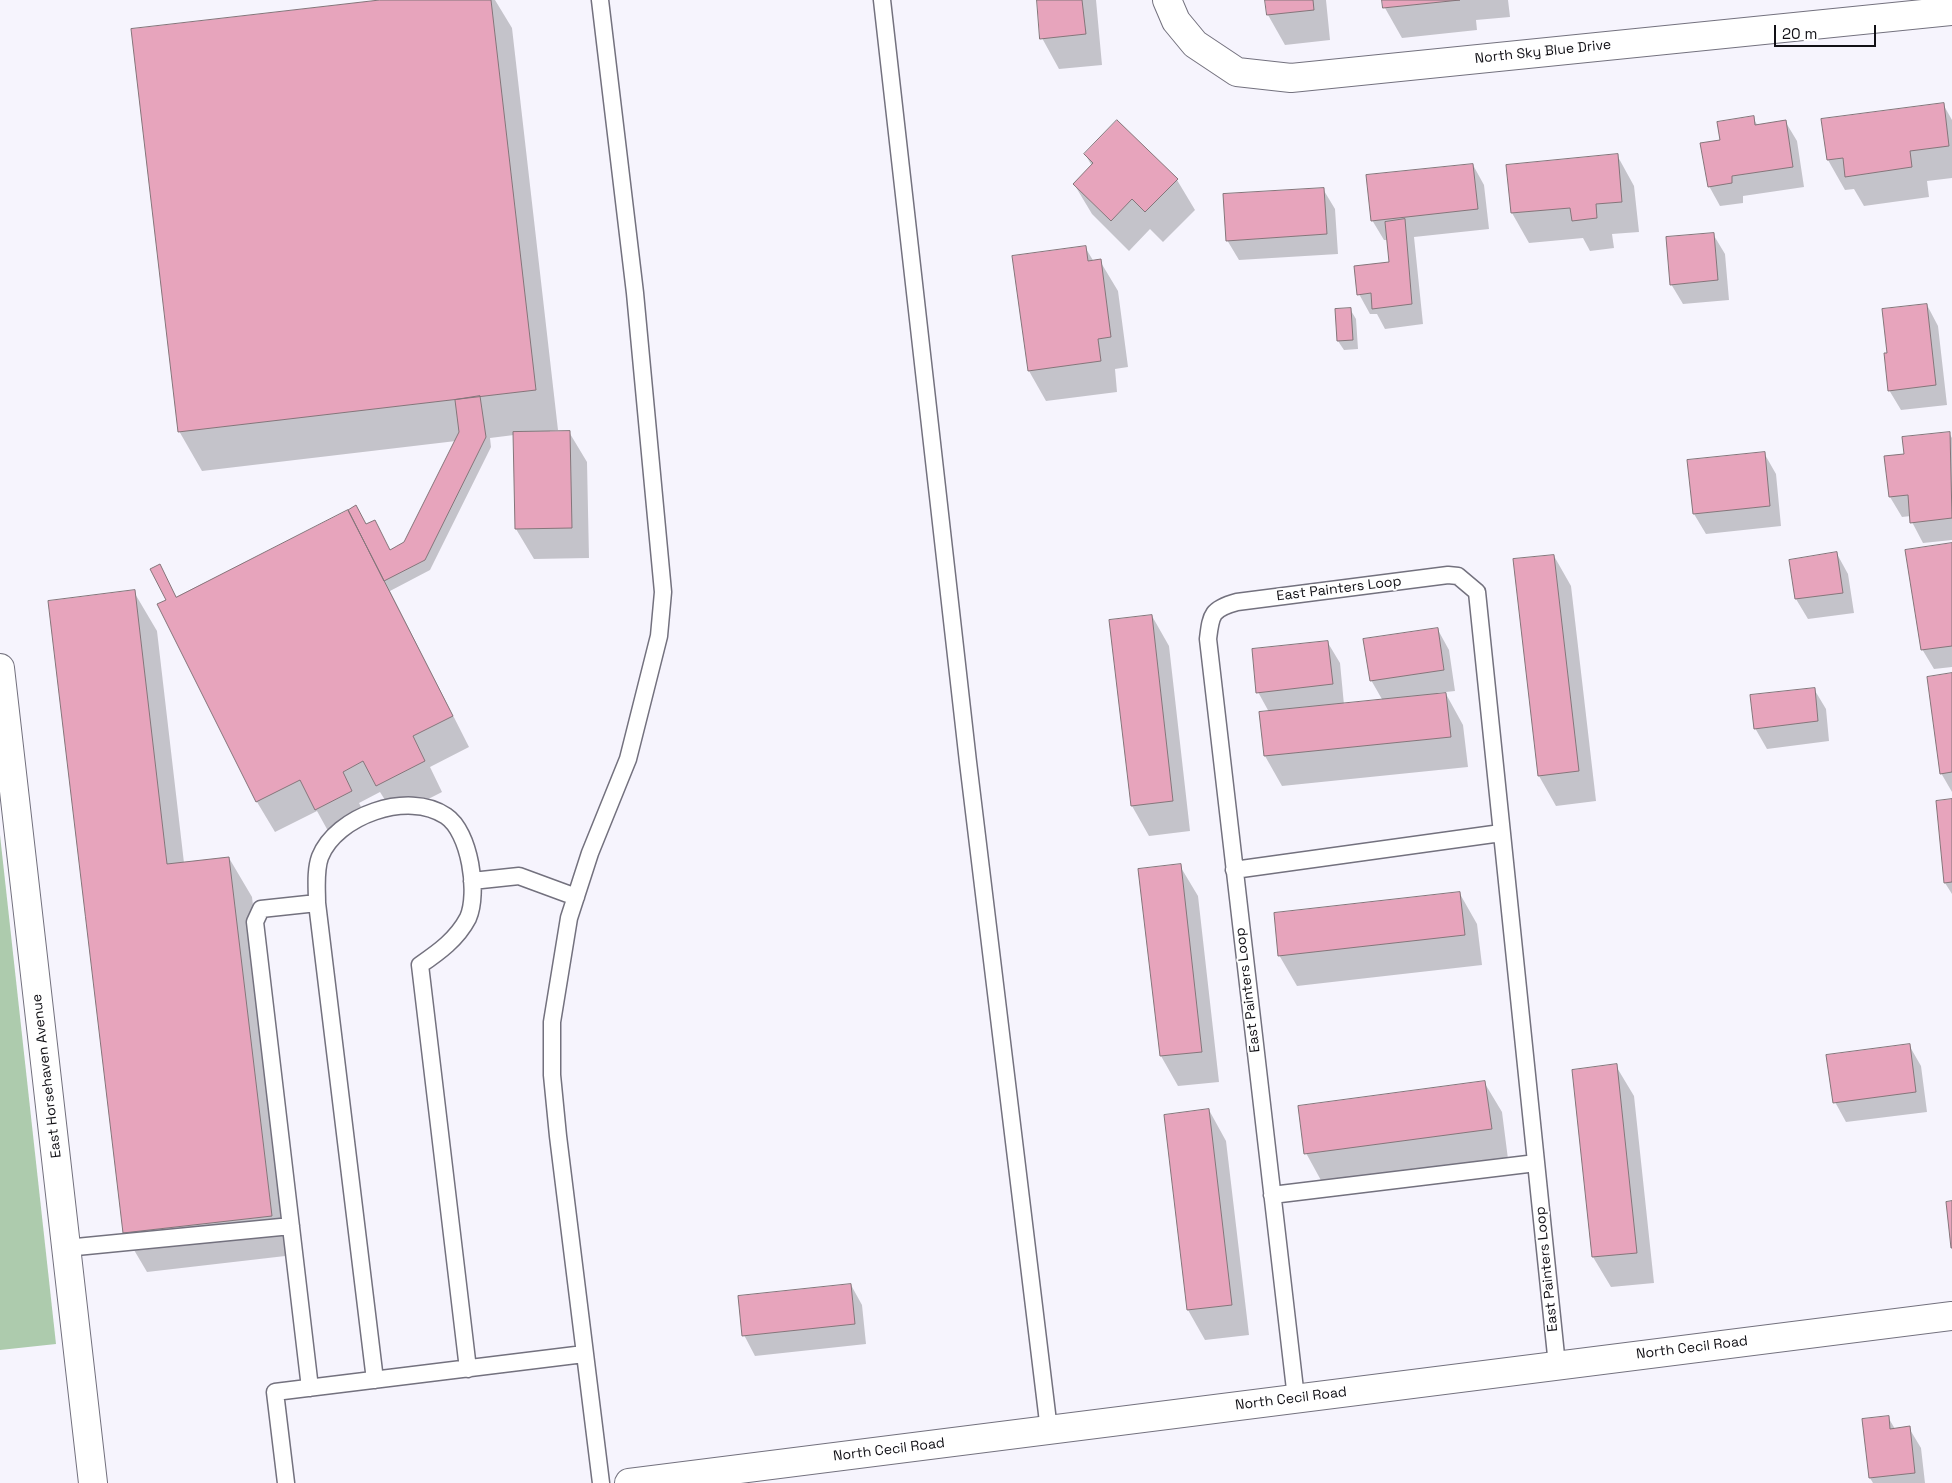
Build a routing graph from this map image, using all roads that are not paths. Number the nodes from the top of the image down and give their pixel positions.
1 (600, 0) edge
2 (882, 0) edge
3 (1167, 0) edge
4 (1952, 11) edge
5 (0, 668) edge
6 (1501, 833) junction
7 (1234, 870) junction
8 (472, 881) junction
9 (576, 896) junction
10 (317, 903) junction
11 (1536, 1163) junction
12 (1272, 1195) junction
13 (291, 1226) junction
14 (66, 1248) junction
15 (1952, 1316) edge
16 (584, 1354) junction
17 (1557, 1365) junction
18 (468, 1369) junction
19 (375, 1380) junction
20 (310, 1388) junction
21 (1296, 1398) junction
22 (1049, 1430) junction
23 (94, 1483) edge
24 (286, 1483) edge
25 (601, 1483) edge
26 (629, 1483) edge

1 - 9 lane
2 - 22 lane
3 - 4 street, North Sky Blue Drive
5 - 14 street, East Horsehaven Avenue
6 - 7 lane
6 - 7 lane, East Painters Loop
6 - 11 lane, East Painters Loop
7 - 12 lane, East Painters Loop
8 - 9 lane
8 - 10 lane
8 - 18 lane
9 - 16 lane
10 - 13 lane
10 - 19 lane
11 - 12 lane
11 - 17 lane, East Painters Loop
12 - 21 lane, East Painters Loop
13 - 14 lane
13 - 20 lane
14 - 23 street, East Horsehaven Avenue
15 - 17 street, North Cecil Road
16 - 18 lane
16 - 25 lane
17 - 21 street, North Cecil Road
18 - 19 lane
19 - 20 lane
20 - 24 lane
21 - 22 street, North Cecil Road
22 - 26 street, North Cecil Road

